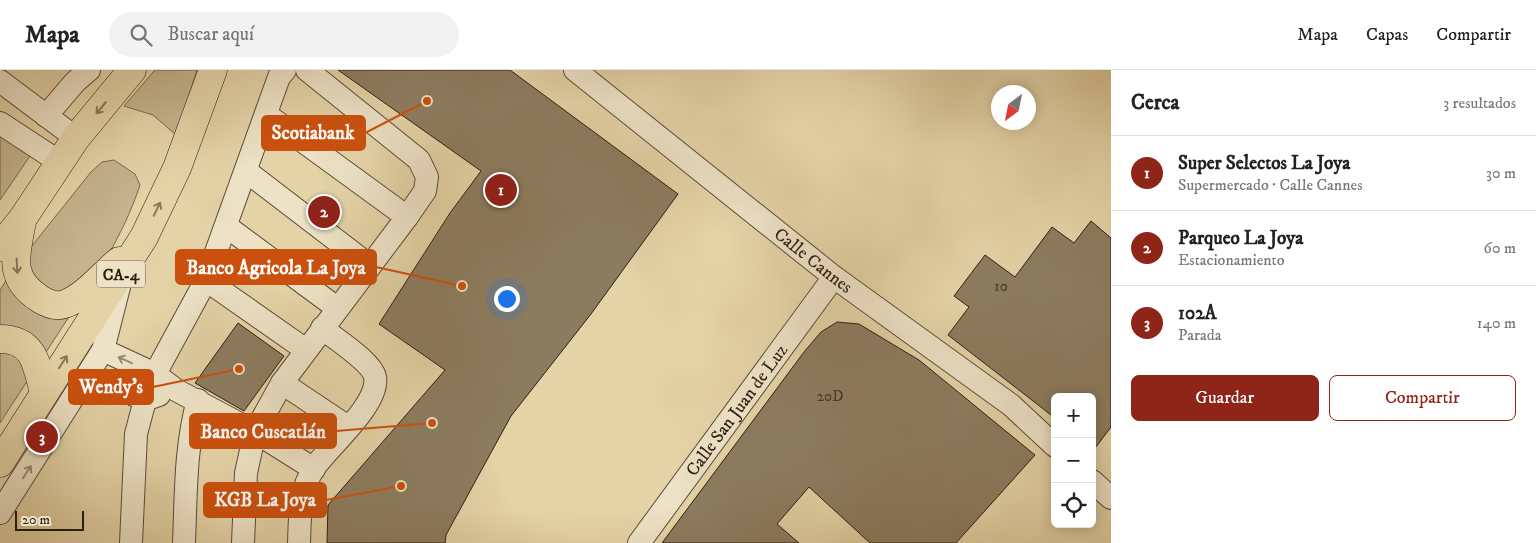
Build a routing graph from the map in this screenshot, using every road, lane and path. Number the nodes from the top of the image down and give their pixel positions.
1 (89, 70) edge
2 (132, 70) edge
3 (213, 70) edge
4 (307, 70) edge
5 (575, 70) edge
6 (278, 72) edge
7 (0, 81) edge
8 (267, 115) junction
9 (46, 116) junction
10 (0, 122) edge
11 (76, 138) junction
12 (61, 163) junction
13 (246, 171) junction
14 (407, 217) junction
15 (23, 218) junction
16 (226, 226) junction
17 (142, 240) junction
18 (0, 247) edge
19 (370, 266) junction
20 (123, 270) junction
21 (834, 278) junction
22 (206, 280) junction
23 (337, 308) junction
24 (322, 328) junction
25 (0, 339) edge
26 (103, 350) junction
27 (306, 350) junction
28 (89, 374) junction
29 (155, 374) junction
30 (282, 383) junction
31 (176, 390) junction
32 (44, 393) junction
33 (145, 400) junction
34 (198, 400) junction
35 (348, 427) junction
36 (255, 432) junction
37 (1051, 442) edge
38 (0, 463) edge
39 (314, 468) junction
40 (1094, 483) edge
41 (1111, 498) edge
42 (0, 513) edge
43 (131, 543) edge
44 (184, 543) edge
45 (243, 543) edge
46 (299, 543) edge
47 (639, 543) edge

1 - 9 street
2 -> 11 highway
17 -> 3 highway, CA-4
4 - 14 street
5 - 21 street, Calle Cannes
6 - 8 street
7 - 9 street
8 - 13 street
8 - 14 street
9 - 11 street
10 - 12 street
11 - 12 highway
12 - 15 highway
13 - 16 street
13 - 19 street
14 - 19 street
15 -> 17 highway
15 - 18 highway
16 - 22 street
16 - 23 street
17 - 20 highway, CA-4
19 - 23 street
20 - 26 street
32 -> 20 highway, CA-4
21 - 37 street, Calle Cannes
21 - 47 street, Calle San Juan de Luz
22 - 27 street
22 - 29 street
23 - 24 street
24 - 27 street
24 - 35 street
25 - 32 highway
26 - 28 street
29 -> 26 street
27 - 30 street
28 - 33 street
42 -> 28 street
29 - 31 street
29 - 33 street
30 - 35 street
30 - 36 street
31 - 33 street
31 - 34 street
32 - 38 highway, CA-4
33 - 43 street
34 - 36 street
34 - 44 street
35 - 39 street
36 - 39 street
36 - 45 street
39 - 46 street
40 - 41 street

